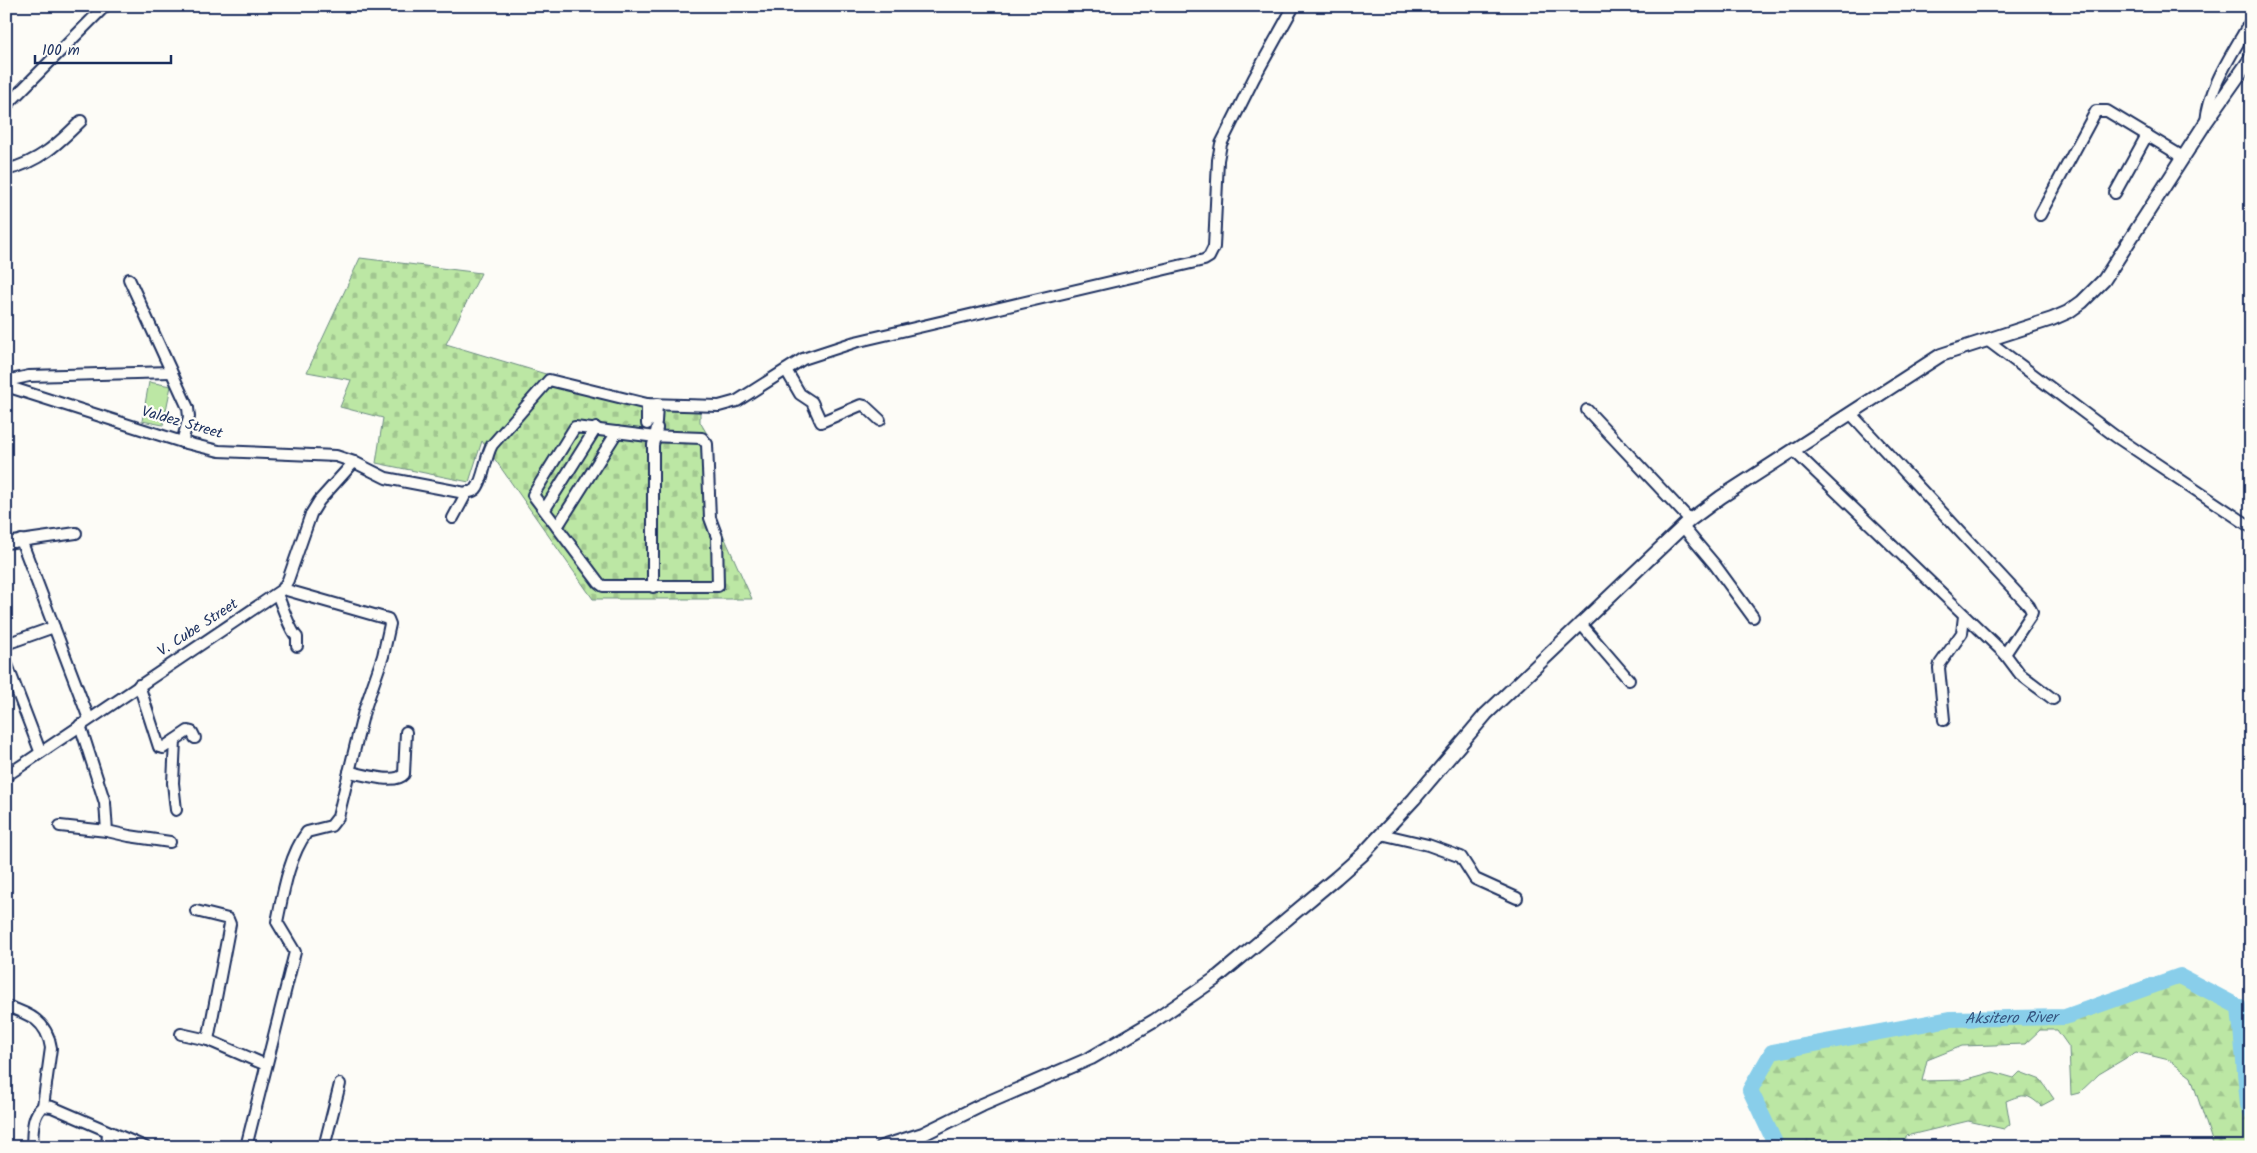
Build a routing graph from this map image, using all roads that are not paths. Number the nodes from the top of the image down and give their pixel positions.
1 (105, 6) edge
2 (1294, 6) edge
3 (2251, 20) edge
4 (2251, 58) edge
5 (6, 106) edge
6 (81, 121) dead end
7 (2206, 122) junction
8 (2147, 135) junction
9 (2183, 158) junction
10 (6, 170) edge
11 (2115, 193) dead end
12 (2040, 215) dead end
13 (130, 280) dead end
14 (1987, 340) junction
15 (786, 370) junction
16 (171, 372) junction
17 (6, 381) edge
18 (6, 386) edge
19 (652, 404) junction
20 (1587, 410) dead end
21 (1850, 414) junction
22 (880, 420) dead end
23 (596, 428) junction
24 (652, 431) junction
25 (617, 432) junction
26 (182, 442) junction
27 (1794, 451) junction
28 (354, 462) junction
29 (467, 492) junction
30 (545, 509) junction
31 (454, 518) dead end
32 (1687, 524) junction
33 (557, 527) junction
34 (2251, 527) edge
35 (76, 533) dead end
36 (21, 540) junction
37 (6, 542) edge
38 (653, 587) junction
39 (280, 592) junction
40 (1964, 616) junction
41 (1753, 617) dead end
42 (1580, 623) junction
43 (54, 627) junction
44 (6, 644) edge
45 (297, 646) dead end
46 (2005, 654) junction
47 (6, 662) edge
48 (1629, 680) dead end
49 (139, 685) junction
50 (2053, 699) dead end
51 (1944, 720) dead end
52 (84, 722) junction
53 (406, 732) dead end
54 (194, 738) dead end
55 (174, 740) junction
56 (40, 751) junction
57 (350, 772) junction
58 (6, 776) edge
59 (176, 810) dead end
60 (60, 826) dead end
61 (107, 831) junction
62 (1381, 834) junction
63 (170, 842) dead end
64 (1517, 898) dead end
65 (196, 911) dead end
66 (6, 1006) edge
67 (181, 1034) dead end
68 (208, 1040) junction
69 (266, 1065) junction
70 (340, 1084) dead end
71 (43, 1106) junction
72 (108, 1132) junction
73 (887, 1146) edge
74 (32, 1147) edge
75 (108, 1147) edge
76 (145, 1147) edge
77 (246, 1147) edge
78 (324, 1147) edge

1 - 5 street
2 - 15 street
3 - 7 street
4 - 7 street
6 - 10 street
7 - 9 street
8 - 9 street
8 - 11 street
8 - 12 street
9 - 14 street
13 - 16 street
14 - 21 street
14 - 34 street
15 - 19 street
15 - 22 street
16 - 17 street
16 - 26 street
18 - 26 street, Valdez Street
19 - 24 street
19 - 29 street
20 - 32 street
21 - 27 street
21 - 46 street
23 - 25 street
23 - 30 street
23 - 30 street
24 - 25 street
24 - 38 street
24 - 38 street
25 - 33 street
26 - 28 street, Valdez Street
27 - 32 street
27 - 40 street
28 - 29 street, Valdez Street
28 - 39 street
29 - 31 street
30 - 33 street
32 - 41 street
32 - 42 street
33 - 38 street
35 - 36 street
36 - 37 street
36 - 43 street
39 - 45 street
39 - 49 street, V. Cube Street
39 - 57 street
40 - 46 street
40 - 51 street
42 - 48 street
42 - 62 street
43 - 44 street
43 - 52 street
46 - 50 street
47 - 56 street
49 - 52 street, V. Cube Street
49 - 55 street
52 - 56 street, V. Cube Street
52 - 61 street
53 - 57 street
54 - 55 street
55 - 59 street
56 - 58 street, V. Cube Street
57 - 69 street
60 - 61 street
61 - 63 street
62 - 64 street
62 - 73 street
65 - 68 street
66 - 71 street
67 - 68 street
68 - 69 street
69 - 77 street
70 - 78 street
71 - 72 street
71 - 74 street
72 - 75 street
72 - 76 street

